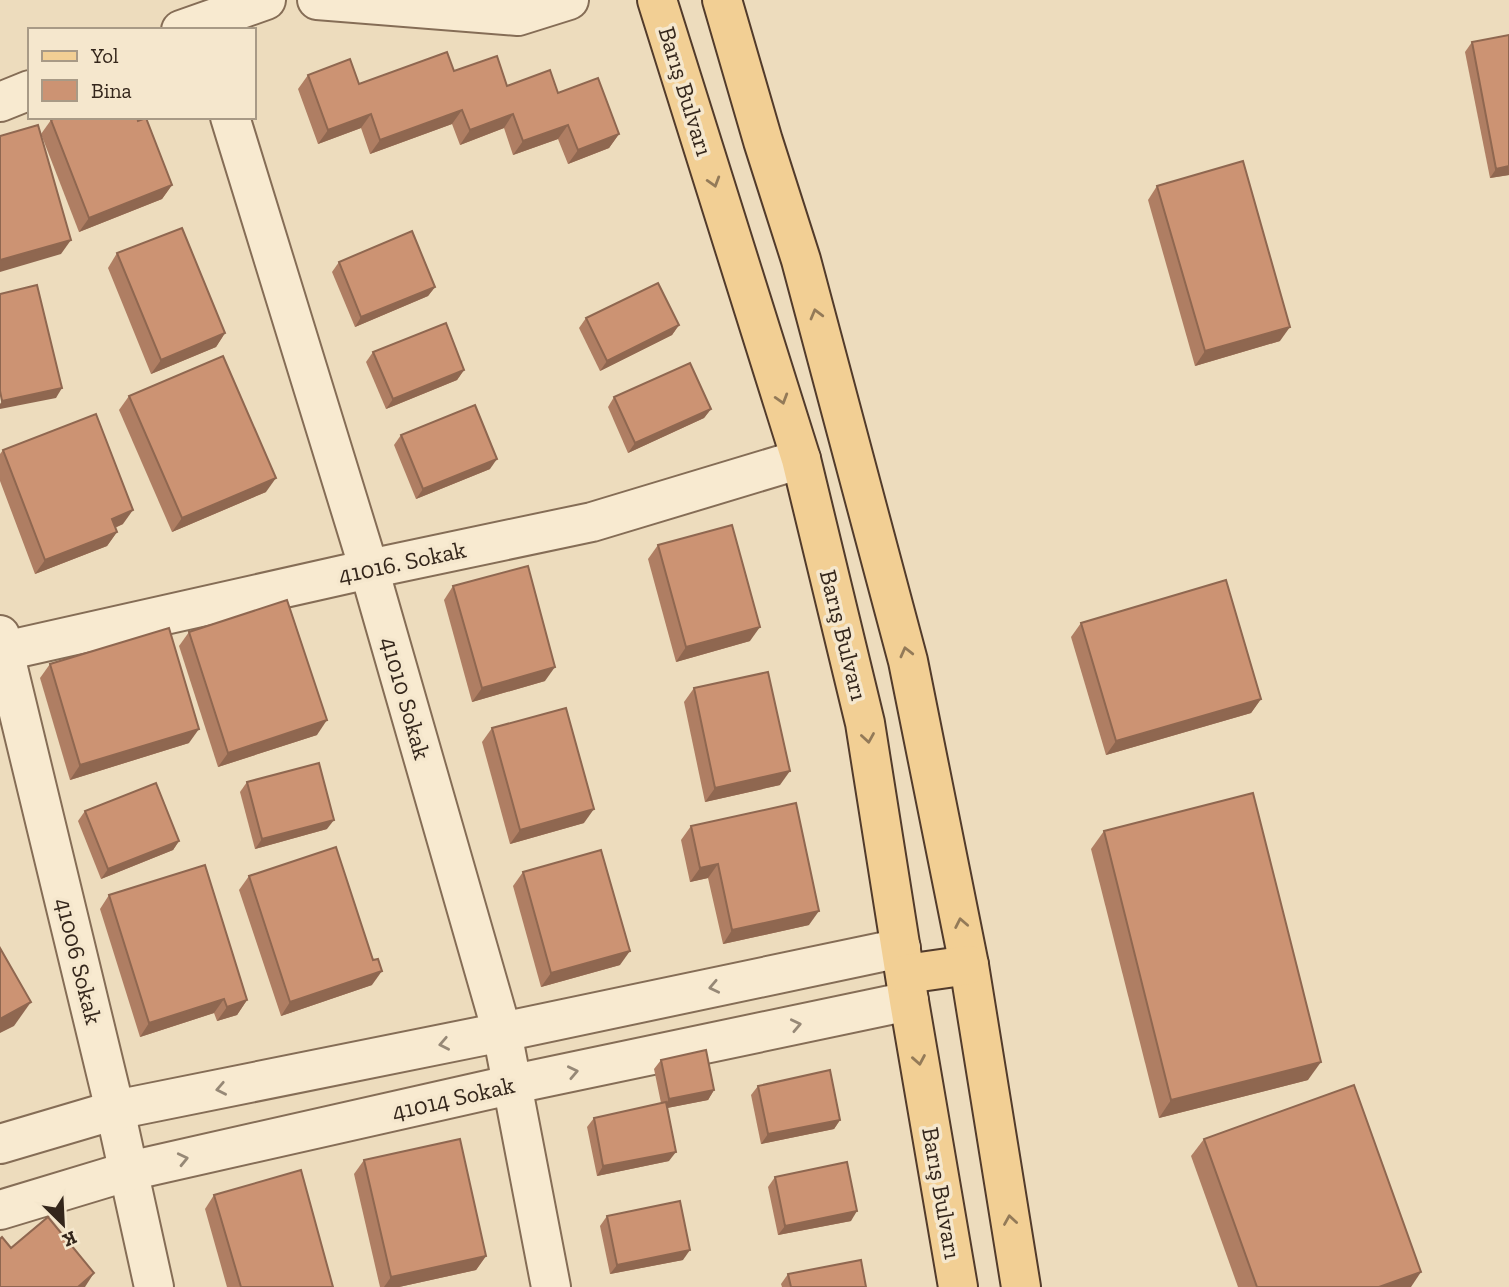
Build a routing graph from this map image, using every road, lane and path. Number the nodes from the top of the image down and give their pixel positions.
1 (266, 0) edge
2 (317, 0) edge
3 (569, 0) edge
4 (657, 0) edge
5 (722, 0) edge
6 (195, 27) edge
7 (28, 91) edge
8 (0, 102) edge
9 (231, 119) edge
10 (801, 260) junction
11 (744, 278) junction
12 (801, 459) junction
13 (369, 569) junction
14 (1, 646) edge
15 (969, 964) junction
16 (905, 974) junction
17 (502, 1032) junction
18 (514, 1084) junction
19 (115, 1110) junction
20 (0, 1144) edge
21 (129, 1171) junction
22 (0, 1210) edge
23 (154, 1287) edge
24 (551, 1287) edge
25 (958, 1287) edge
26 (1021, 1287) edge

1 - 6 street
2 - 3 street
4 -> 11 main road, Barış Bulvarı
5 - 10 main road
7 - 8 street
9 - 13 street, 41010 Sokak
10 - 11 main road
15 -> 10 main road
11 -> 12 main road, Barış Bulvarı
12 - 13 street, 41016. Sokak
12 -> 16 main road, Barış Bulvarı
13 - 14 street, 41016. Sokak
13 - 17 street, 41010 Sokak
14 - 19 street, 41006 Sokak
15 - 16 main road
26 -> 15 main road
16 -> 17 street
18 -> 16 street, 41014 Sokak
16 -> 25 main road, Barış Bulvarı
17 - 18 street, 41010 Sokak
17 -> 19 street
21 -> 18 street, 41014 Sokak
18 - 24 street, 41010 Sokak
19 - 20 street
19 - 21 street, 41006 Sokak
21 - 22 street, 41014 Sokak
21 - 23 street, 41006 Sokak

